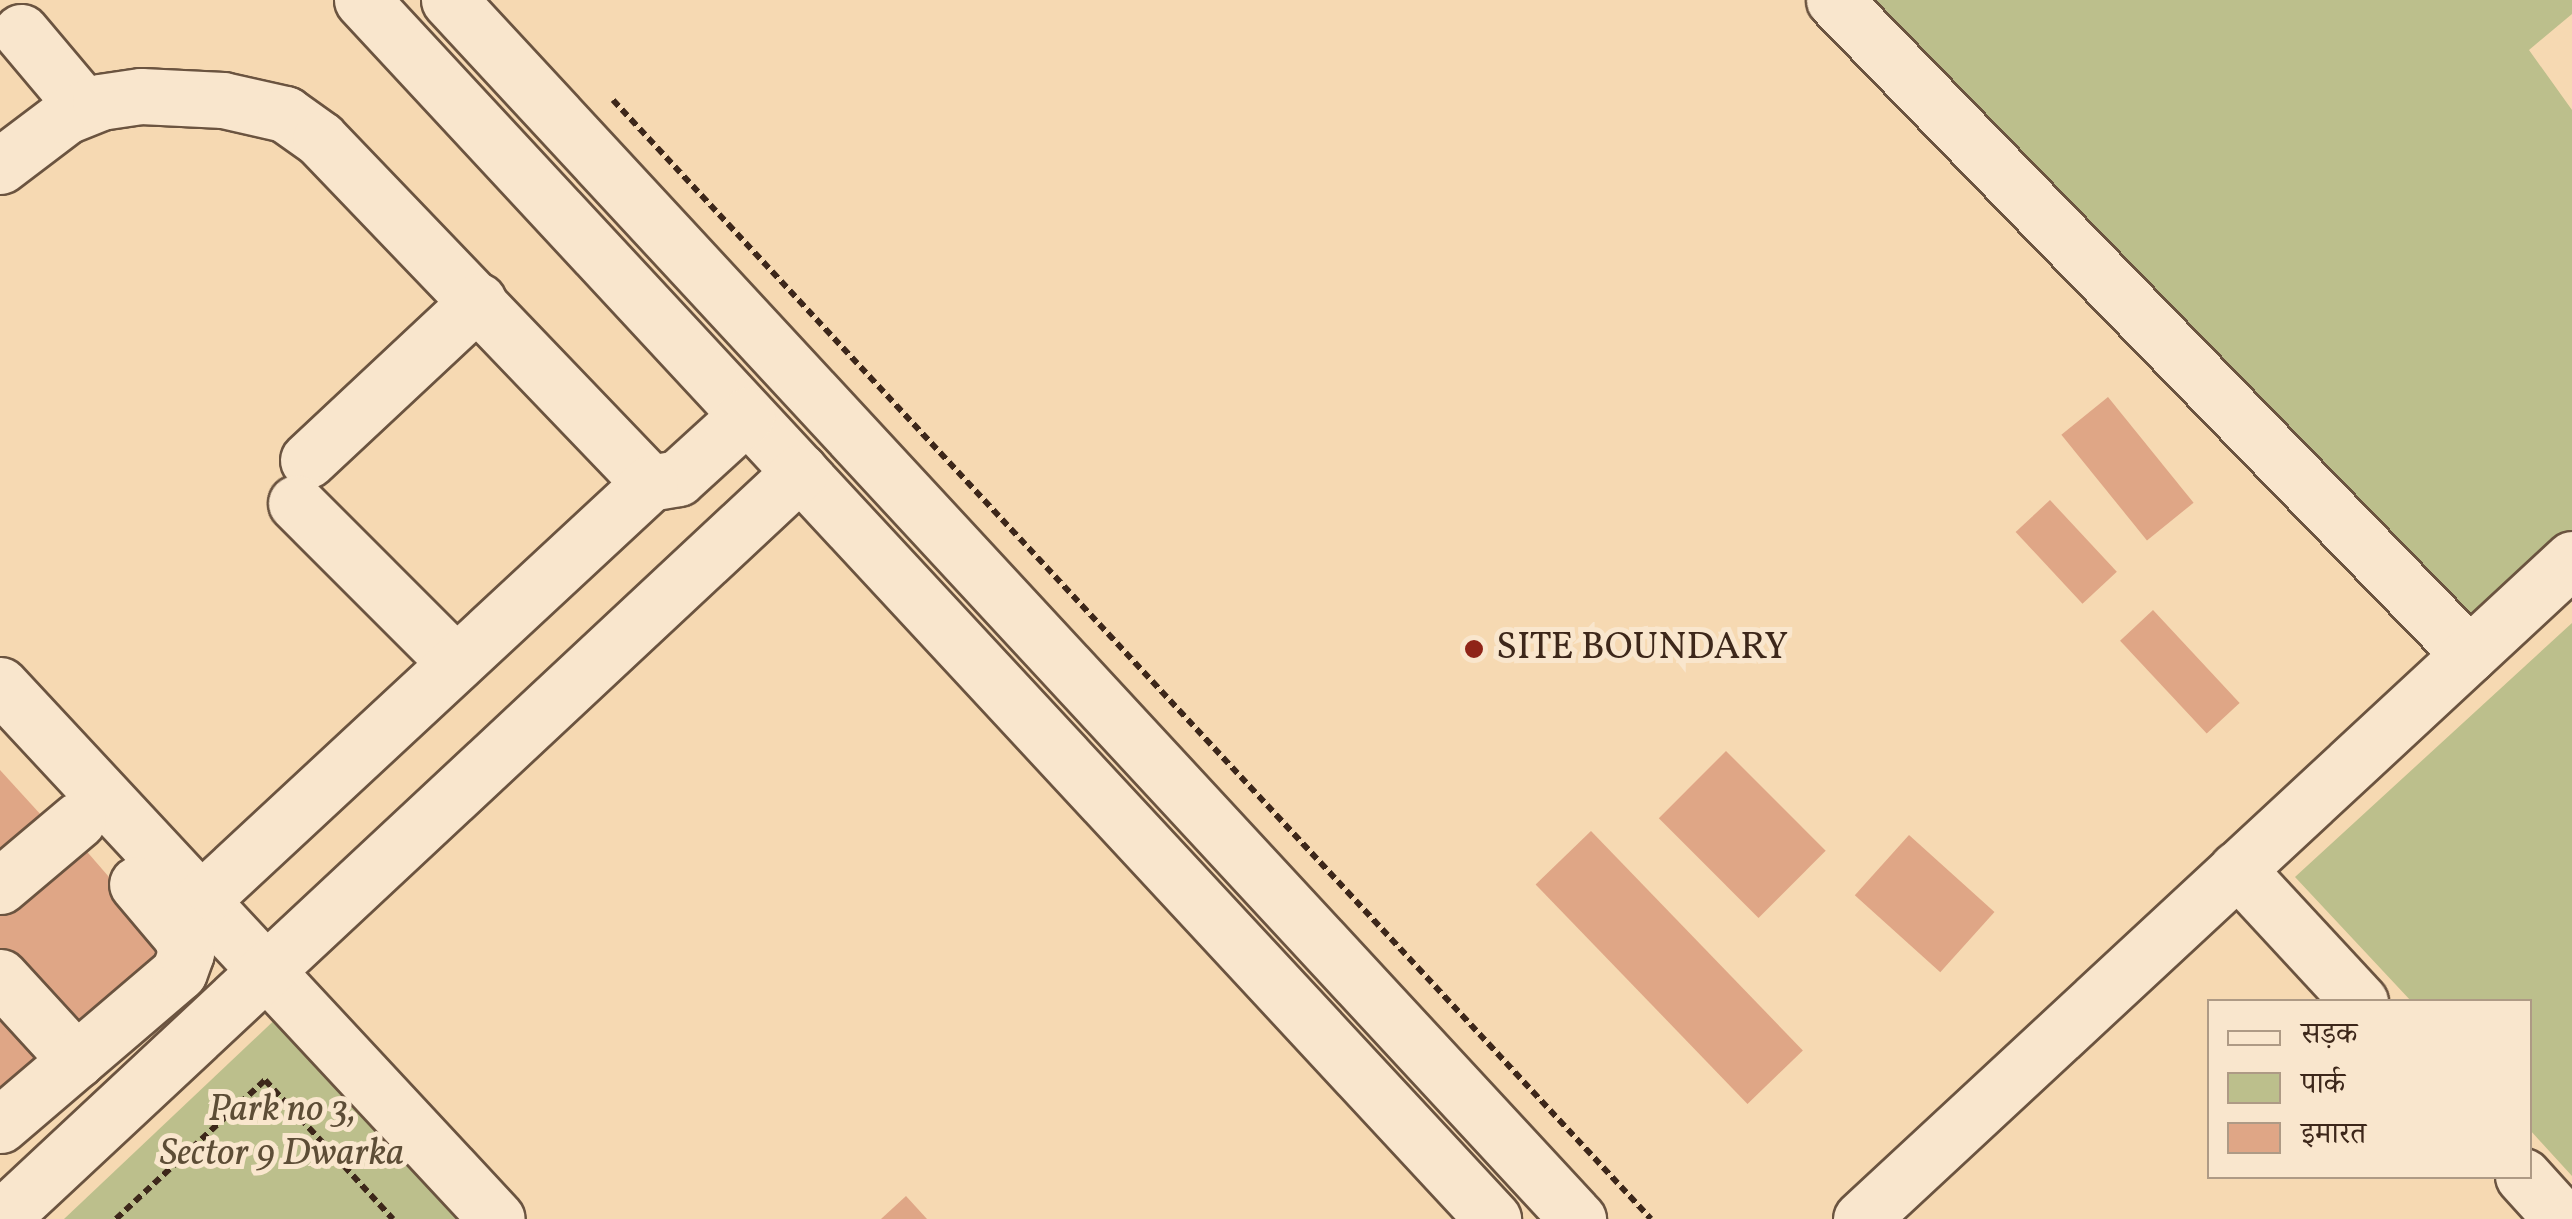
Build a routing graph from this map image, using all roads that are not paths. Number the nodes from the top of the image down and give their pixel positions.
1 (362, 0) edge
2 (449, 0) edge
3 (1834, 0) edge
4 (25, 28) edge
5 (85, 108) junction
6 (0, 166) edge
7 (478, 300) junction
8 (747, 415) junction
9 (800, 472) junction
10 (650, 483) junction
11 (2572, 559) edge
12 (2469, 654) junction
13 (446, 672) junction
14 (0, 684) edge
15 (0, 734) edge
16 (78, 820) junction
17 (2237, 870) junction
18 (0, 886) edge
19 (200, 901) junction
20 (266, 973) junction
21 (0, 978) edge
22 (2357, 999) edge
23 (76, 1060) junction
24 (0, 1125) edge
25 (2525, 1179) edge
26 (0, 1219) edge
27 (497, 1219) edge
28 (1493, 1219) edge
29 (1578, 1219) edge
30 (1861, 1219) edge
31 (2562, 1219) edge

1 - 8 street
2 - 29 street
3 - 12 street
4 - 5 street
5 - 6 street
5 - 7 street
7 - 10 street
7 - 13 street
8 - 9 street
8 - 10 street
9 - 20 street
9 - 28 street
10 - 13 street
11 - 12 street
12 - 17 street
13 - 19 street
14 - 19 street
15 - 16 street
16 - 18 street
16 - 23 street
17 - 22 street
17 - 30 street
19 - 20 street
20 - 26 street
20 - 27 street
21 - 23 street
23 - 24 street
25 - 31 street

